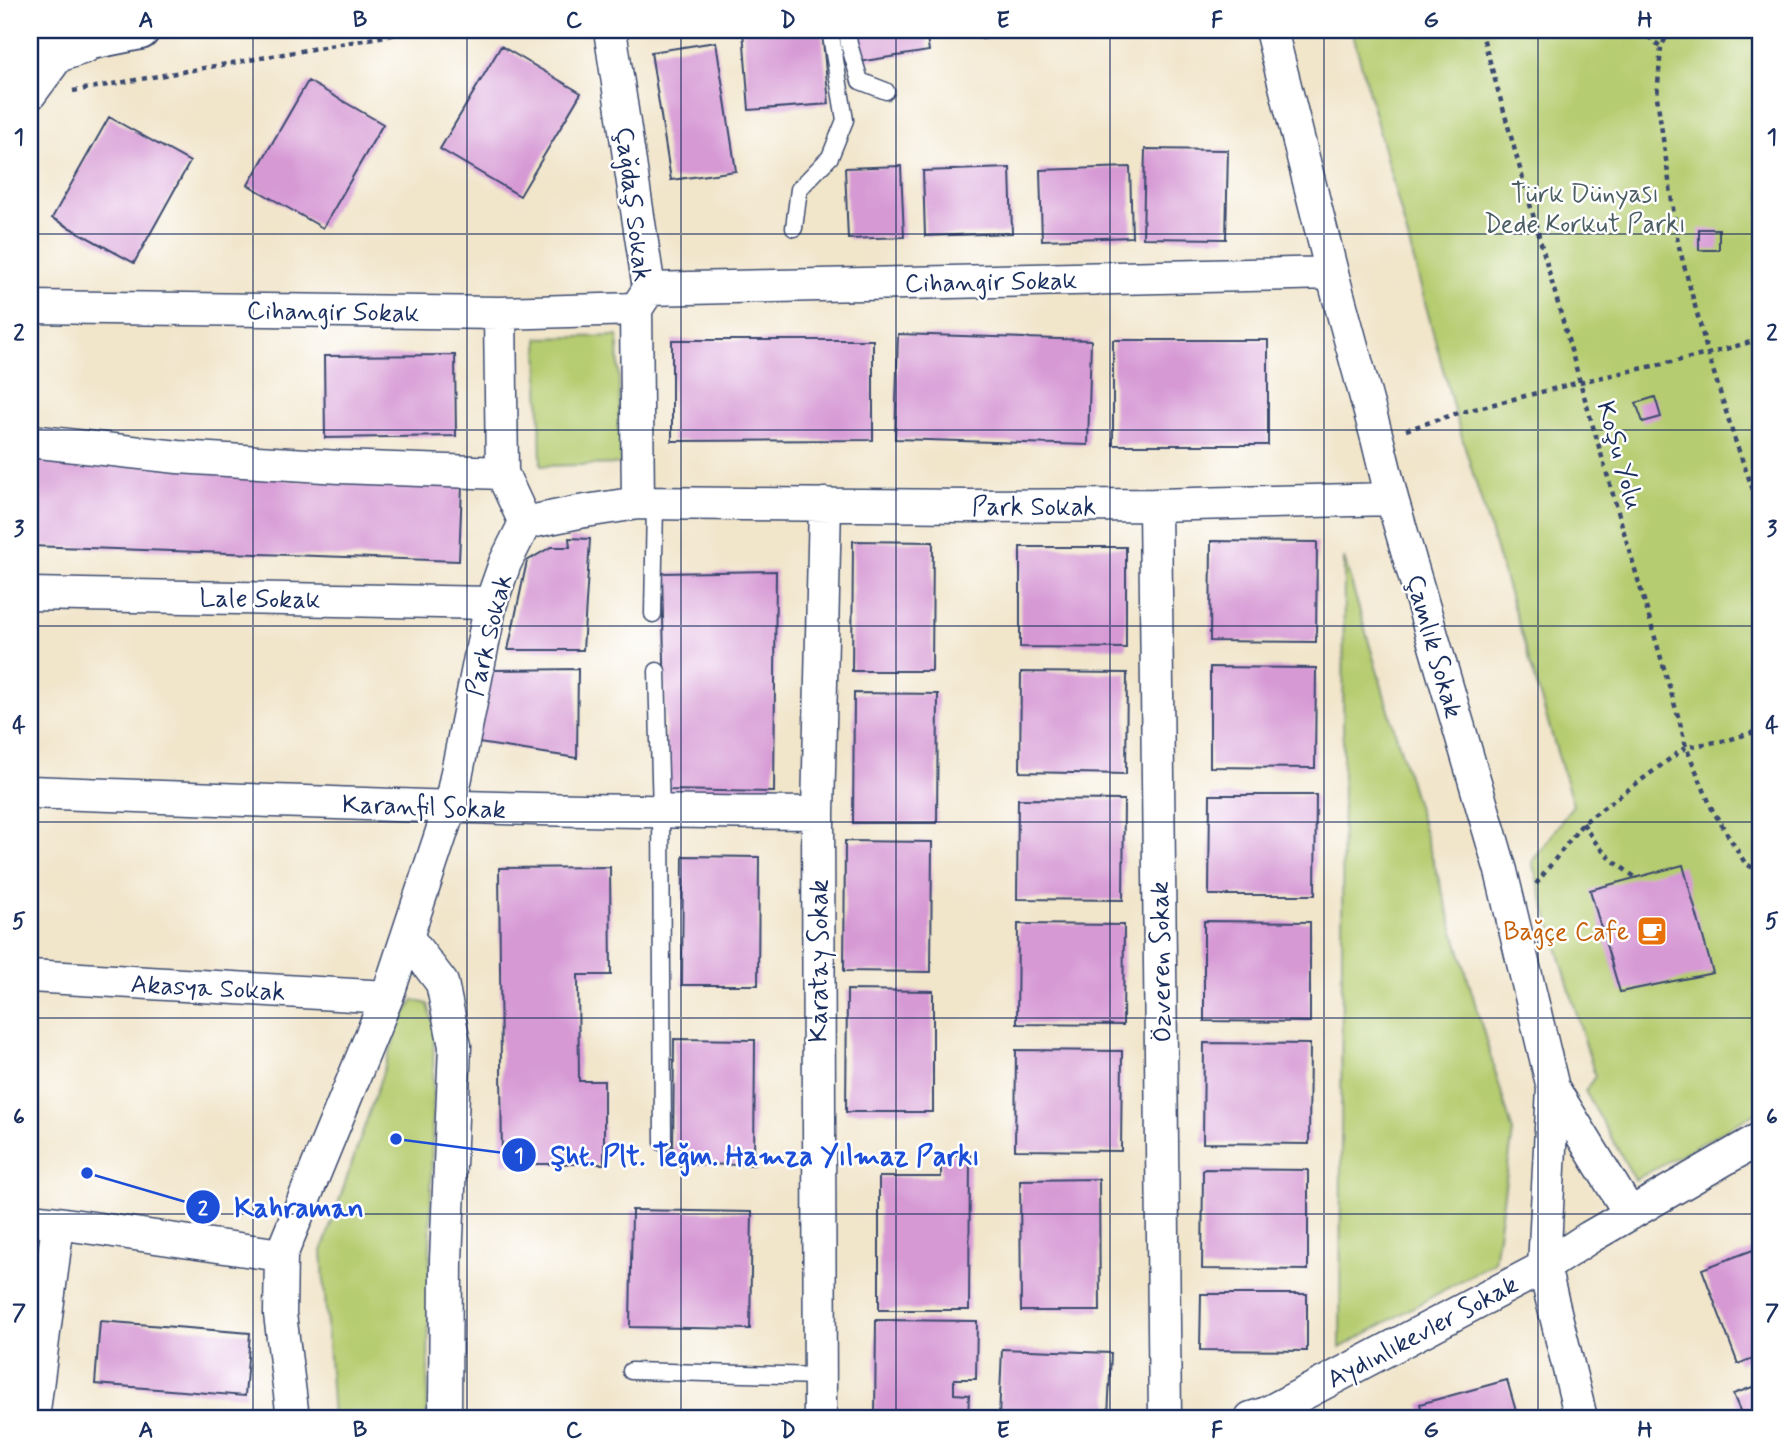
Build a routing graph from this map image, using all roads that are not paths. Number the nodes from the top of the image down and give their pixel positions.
1 (140, 30) edge
2 (610, 30) edge
3 (831, 30) edge
4 (848, 30) edge
5 (1271, 30) edge
6 (30, 52) edge
7 (886, 91) dead end
8 (30, 94) edge
9 (794, 228) dead end
10 (1332, 273) junction
11 (642, 299) junction
12 (30, 307) edge
13 (500, 313) junction
14 (30, 441) edge
15 (502, 473) junction
16 (1392, 499) junction
17 (647, 502) junction
18 (825, 504) junction
19 (1155, 505) junction
20 (524, 523) junction
21 (30, 594) edge
22 (491, 603) junction
23 (653, 614) dead end
24 (657, 671) dead end
25 (30, 792) edge
26 (450, 807) junction
27 (661, 813) junction
28 (818, 813) junction
29 (407, 937) junction
30 (30, 976) edge
31 (387, 997) junction
32 (1553, 1088) junction
33 (1761, 1138) edge
34 (663, 1143) dead end
35 (1630, 1214) junction
36 (44, 1221) edge
37 (281, 1255) junction
38 (1544, 1267) junction
39 (631, 1371) dead end
40 (820, 1376) junction
41 (33, 1418) edge
42 (293, 1418) edge
43 (445, 1418) edge
44 (820, 1418) edge
45 (1165, 1418) edge
46 (1251, 1418) edge
47 (1581, 1418) edge

1 - 6 main road
1 - 8 street
2 - 11 street, Çağdaş Sokak
3 - 9 lane
4 - 7 lane
5 - 10 street, Çamlık Sokak
10 - 11 street, Cihangir Sokak
10 - 16 street, Çamlık Sokak
11 - 13 street, Cihangir Sokak
11 - 17 street, Çağdaş Sokak
12 - 13 street, Cihangir Sokak
13 - 15 street
14 - 15 street
15 - 20 street
16 - 19 street, Park Sokak
16 - 32 street, Çamlık Sokak
17 - 18 street, Park Sokak
17 - 20 street, Park Sokak
17 - 23 lane
18 - 19 street, Park Sokak
18 - 28 street, Karatay Sokak
19 - 45 street, Özveren Sokak
20 - 22 street, Park Sokak
21 - 22 street, Lale Sokak
22 - 26 street, Park Sokak
24 - 27 lane
25 - 26 street, Karanfil Sokak
26 - 27 street, Karanfil Sokak
26 - 29 street, Park Sokak
27 - 28 street, Karanfil Sokak
27 - 34 lane
28 - 40 street, Karatay Sokak
29 - 31 street, Park Sokak
29 - 43 street
30 - 31 street, Akasya Sokak
31 - 37 street, Park Sokak
32 - 35 street
32 - 38 street, Çamlık Sokak
33 - 35 street, Aydınlıkevler Sokak
35 - 38 street, Aydınlıkevler Sokak
36 - 37 street
36 - 41 street
37 - 42 street, Park Sokak
38 - 46 street, Aydınlıkevler Sokak
38 - 47 street, Çamlık Sokak
39 - 40 lane
40 - 44 street, Karatay Sokak

